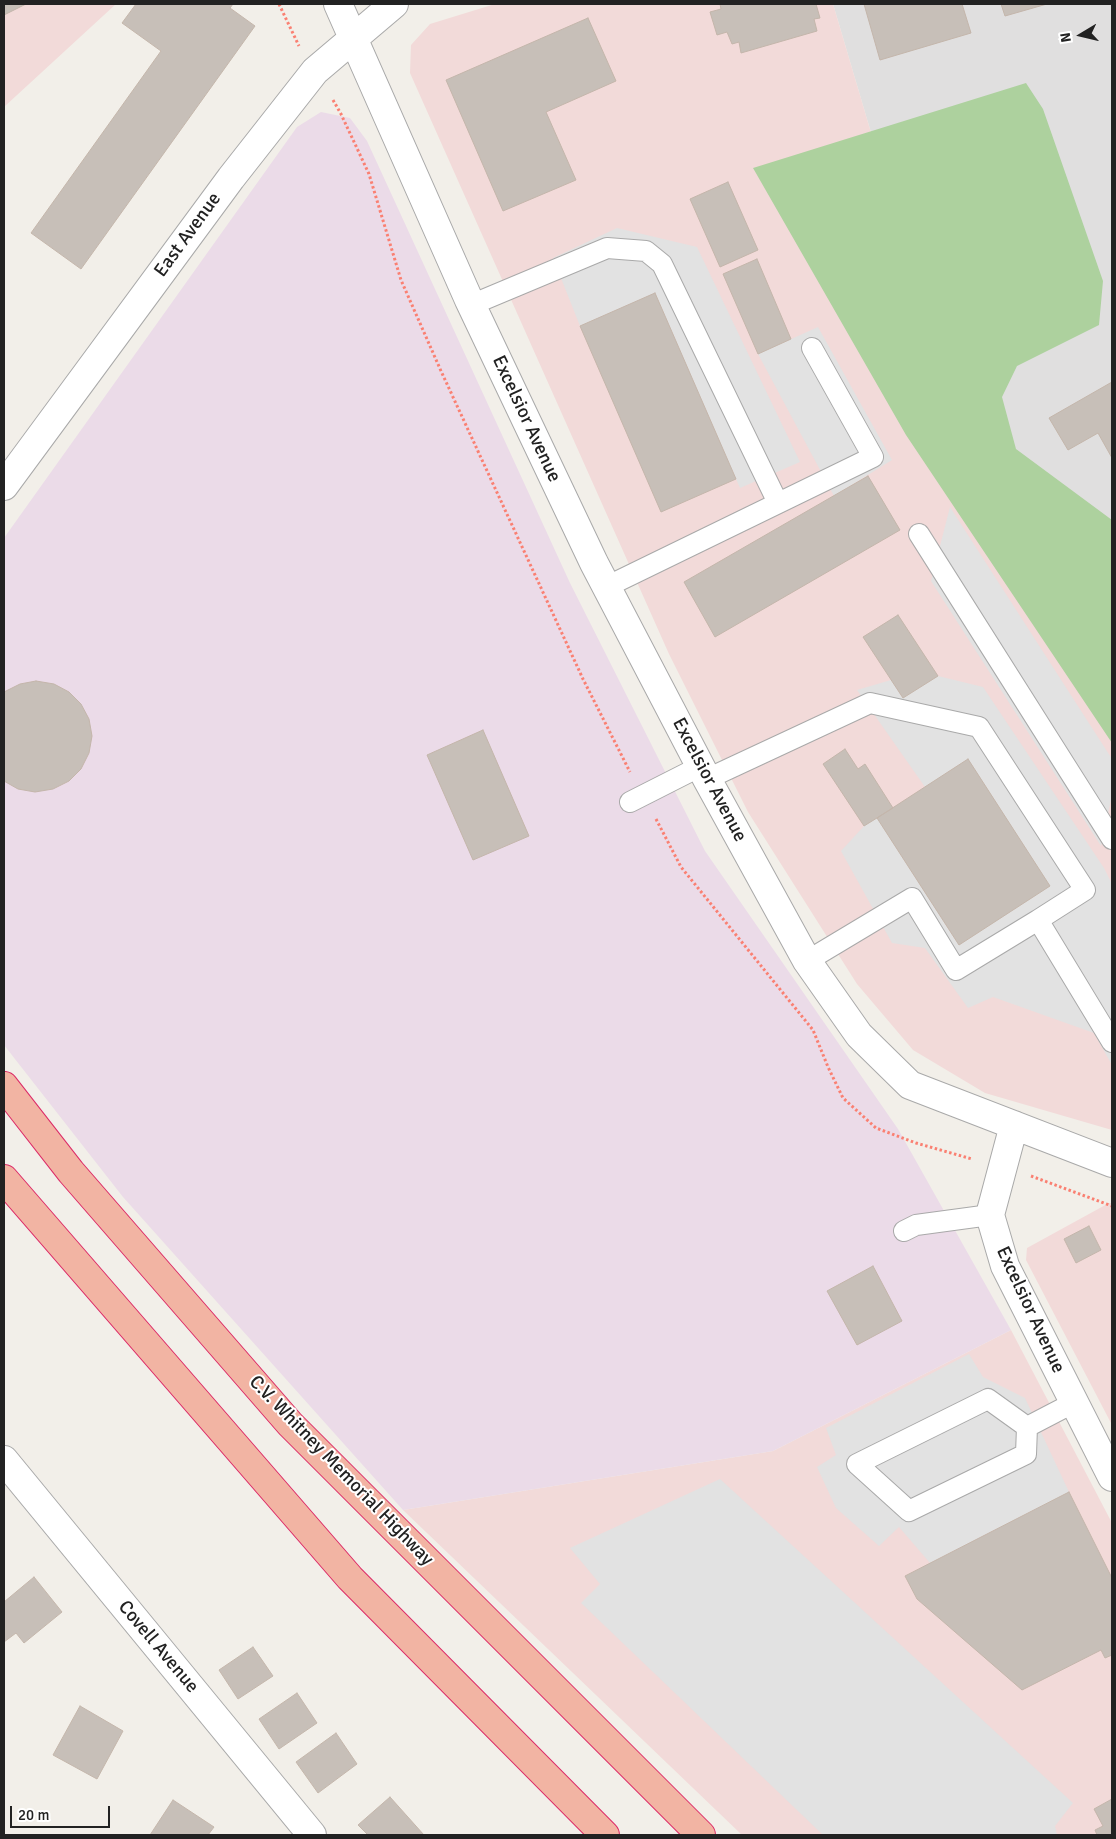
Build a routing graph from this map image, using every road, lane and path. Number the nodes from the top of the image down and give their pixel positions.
1 (279, 4) edge
2 (338, 4) edge
3 (394, 4) edge
4 (352, 39) junction
5 (315, 71) junction
6 (471, 305) junction
7 (812, 348) dead end
8 (4, 486) edge
9 (778, 503) junction
10 (919, 534) dead end
11 (606, 587) junction
12 (704, 773) junction
13 (636, 799) junction
14 (1112, 840) edge
15 (1038, 920) junction
16 (807, 961) junction
17 (1112, 1042) edge
18 (4, 1086) edge
19 (1014, 1125) junction
20 (972, 1159) dead end
21 (1112, 1163) edge
22 (1037, 1177) dead end
23 (4, 1179) edge
24 (1112, 1206) edge
25 (990, 1215) junction
26 (904, 1231) dead end
27 (1075, 1402) junction
28 (1028, 1427) junction
29 (4, 1460) edge
30 (1112, 1476) edge
31 (312, 1835) edge
32 (605, 1835) edge
33 (701, 1835) edge

1 - 5 path
2 - 4 street, Excelsior Avenue
3 - 4 street, East Avenue
4 - 5 street, East Avenue
4 - 6 street, Excelsior Avenue
5 - 8 street, East Avenue
5 - 13 path
6 - 9 lane
6 - 11 street, Excelsior Avenue
7 - 9 lane
9 - 11 lane
10 - 14 lane
11 - 12 street, Excelsior Avenue
12 - 13 lane
12 - 15 lane
12 - 16 street, Excelsior Avenue
13 - 20 path
15 - 16 lane
15 - 17 lane
16 - 19 street, Excelsior Avenue
18 - 33 highway, C.V. Whitney Memorial Highway
19 - 21 street, Excelsior Avenue
19 - 25 street
22 - 24 path
23 - 32 highway
25 - 26 lane
25 - 27 street, Excelsior Avenue
27 - 28 lane
27 - 30 street, Excelsior Avenue
28 - 28 lane
29 - 31 street, Covell Avenue

